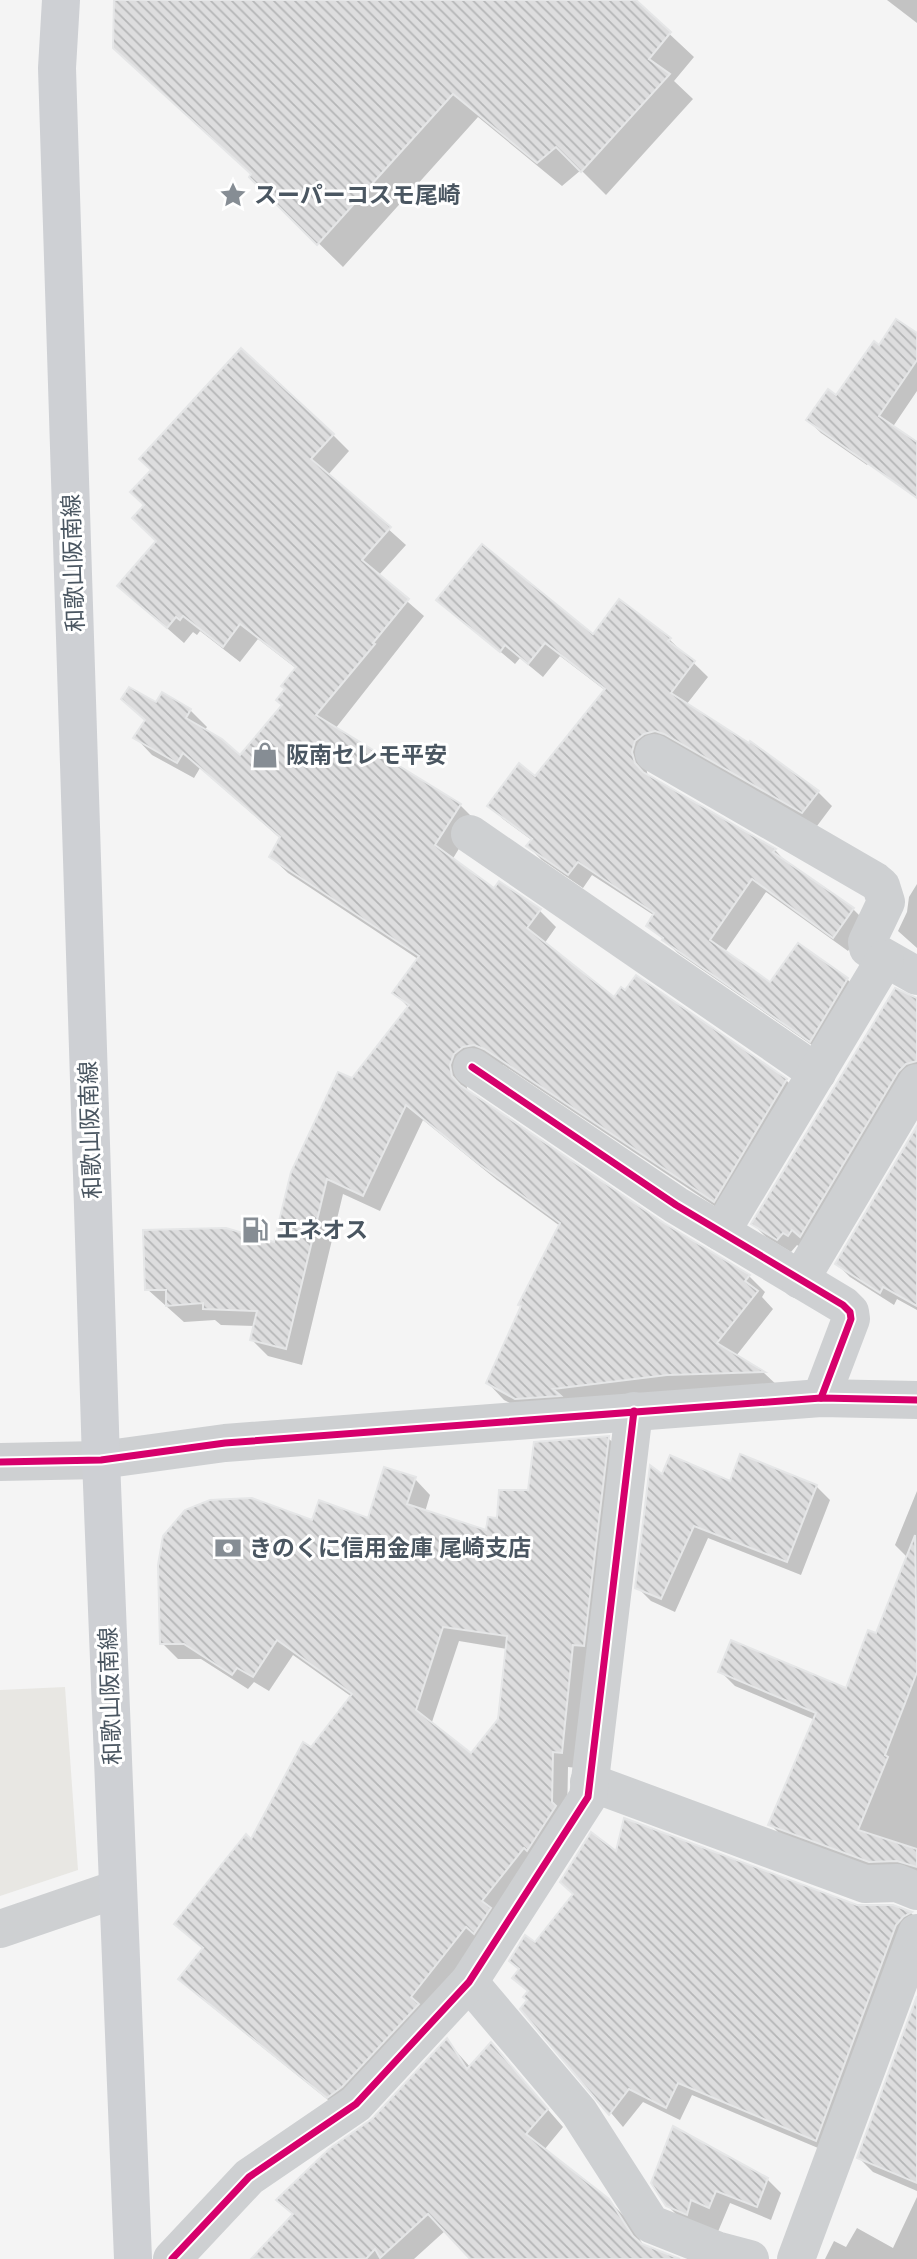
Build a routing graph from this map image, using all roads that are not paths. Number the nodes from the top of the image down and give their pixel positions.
1 (61, 0) edge
2 (653, 753) dead end
3 (470, 834) dead end
4 (901, 967) edge
5 (472, 1067) dead end
6 (817, 1073) junction
7 (917, 1083) edge
8 (721, 1233) junction
9 (800, 1280) junction
10 (821, 1398) junction
11 (917, 1401) edge
12 (634, 1412) junction
13 (101, 1460) junction
14 (0, 1462) edge
15 (589, 1782) junction
16 (117, 1889) junction
17 (917, 1891) edge
18 (0, 1928) edge
19 (917, 1933) edge
20 (469, 1982) junction
21 (726, 2256) edge
22 (133, 2259) edge
23 (172, 2259) edge
24 (796, 2259) edge

1 - 13 main road, 和歌山阪南線
2 - 4 street
3 - 6 street
4 - 6 street
5 - 8 street
6 - 8 street
7 - 9 street
8 - 9 street
9 - 10 street
10 - 11 street
10 - 12 street
12 - 13 street
12 - 15 street
13 - 14 street
13 - 16 main road, 和歌山阪南線
15 - 17 street
15 - 20 street
16 - 18 street
16 - 22 main road, 和歌山阪南線
19 - 24 street
20 - 21 street
20 - 23 street

